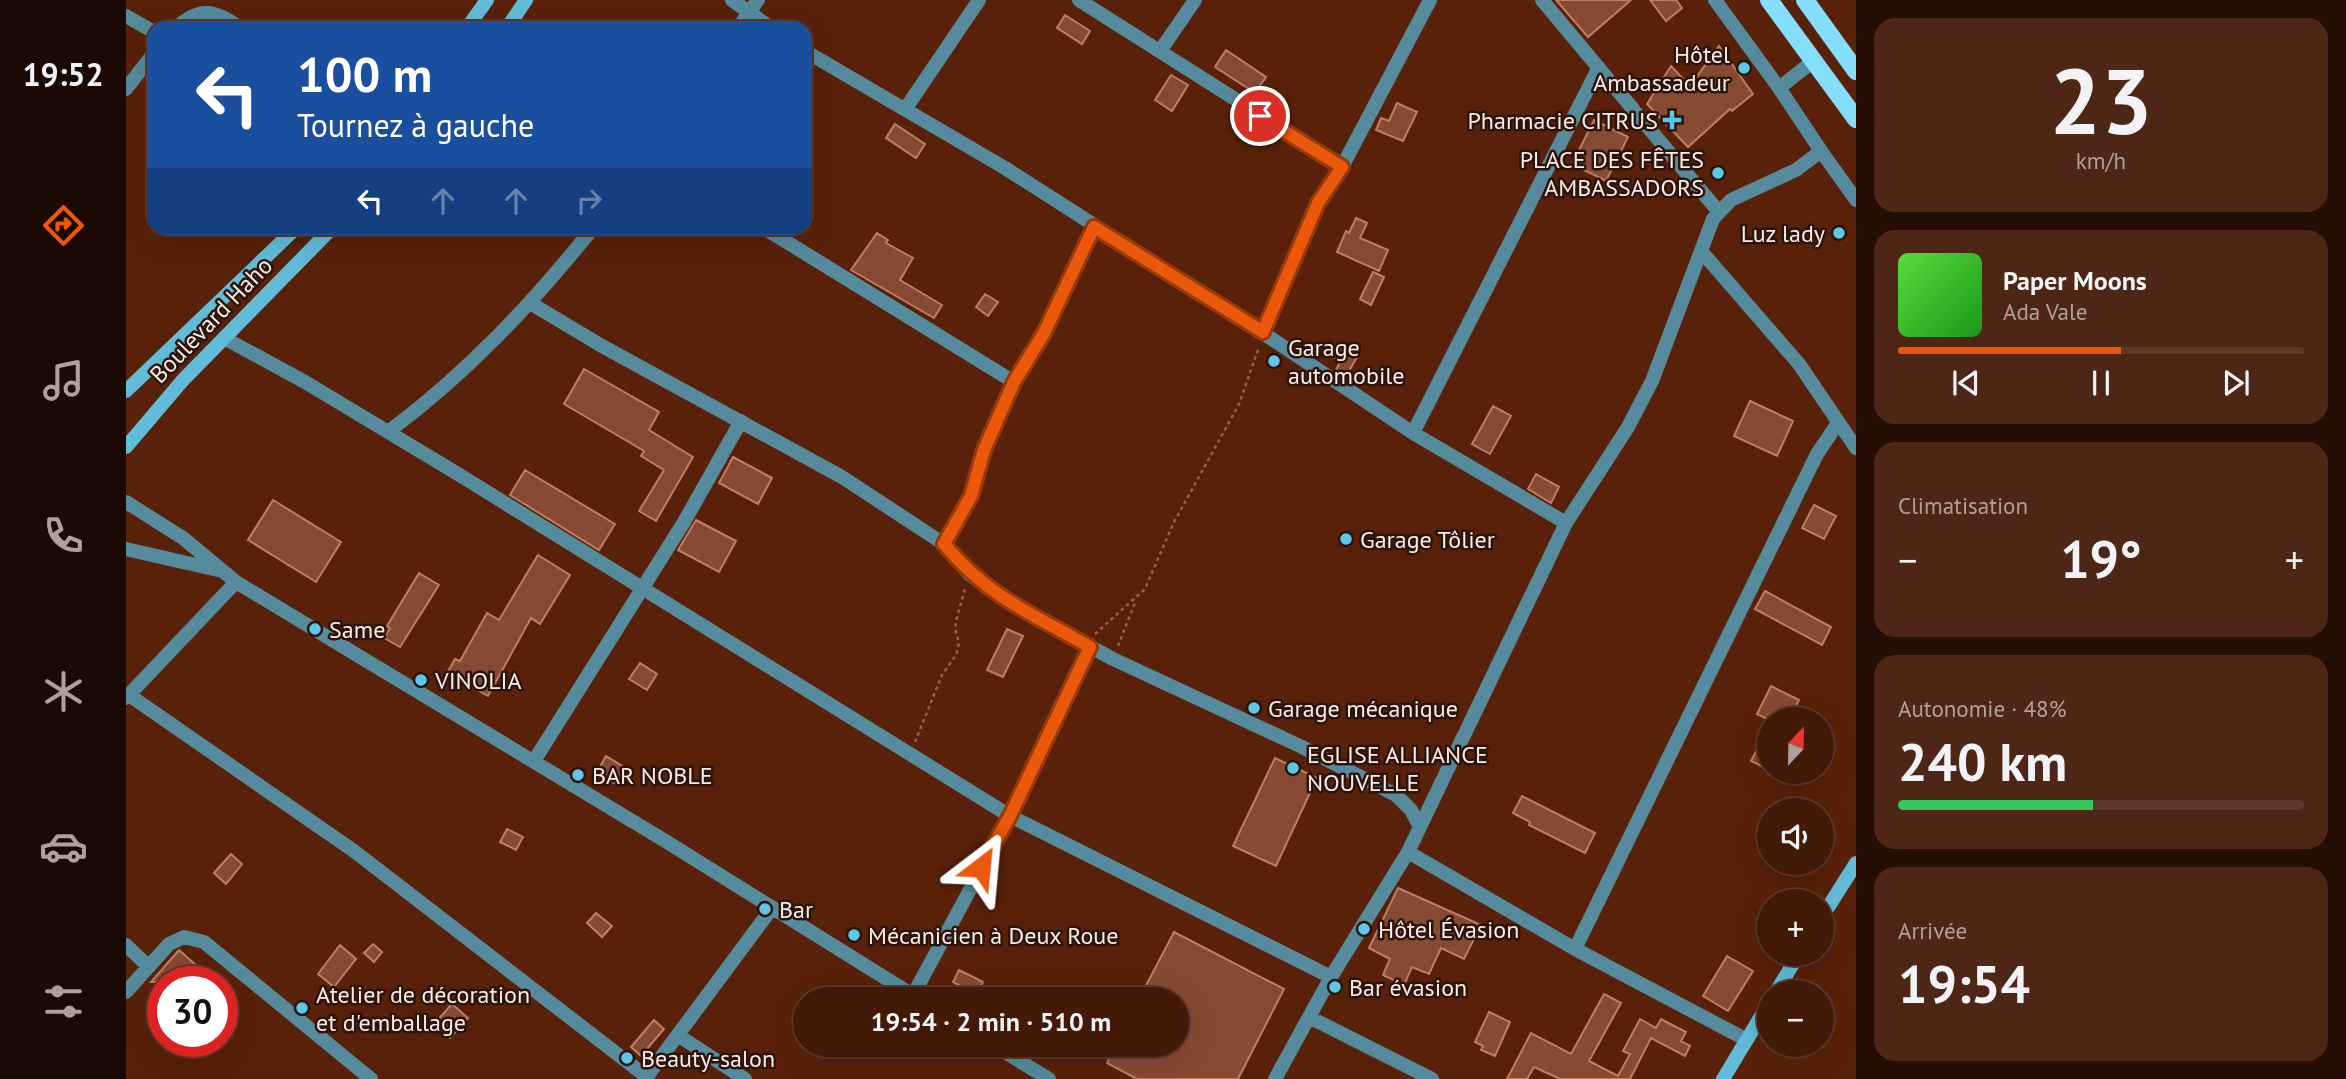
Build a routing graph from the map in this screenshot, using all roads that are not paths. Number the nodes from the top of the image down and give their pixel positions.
1 (487, 0) edge
2 (526, 0) edge
3 (732, 0) edge
4 (758, 0) edge
5 (979, 0) edge
6 (1079, 0) edge
7 (1195, 0) edge
8 (1430, 0) edge
9 (1542, 0) edge
10 (1715, 0) edge
11 (1769, 0) edge
12 (1805, 0) edge
13 (208, 6) edge
14 (749, 13) junction
15 (126, 16) edge
16 (184, 21) edge
17 (230, 21) edge
18 (472, 21) edge
19 (512, 21) edge
20 (743, 21) edge
21 (761, 21) edge
22 (147, 28) edge
23 (1160, 51) junction
24 (812, 55) edge
25 (147, 62) edge
26 (1812, 62) junction
27 (1598, 69) junction
28 (1856, 71) edge
29 (1779, 88) junction
30 (126, 89) edge
31 (906, 108) junction
32 (1856, 119) edge
33 (1821, 151) junction
34 (1342, 167) junction
35 (1856, 200) edge
36 (1718, 211) junction
37 (1094, 227) junction
38 (289, 235) edge
39 (325, 235) edge
40 (587, 235) edge
41 (775, 235) edge
42 (1701, 251) junction
43 (530, 303) junction
44 (1263, 332) junction
45 (225, 338) junction
46 (1014, 382) junction
47 (126, 391) edge
48 (741, 421) junction
49 (1838, 423) junction
50 (388, 432) junction
51 (1413, 433) junction
52 (126, 447) edge
53 (1856, 448) edge
54 (126, 502) edge
55 (1566, 523) junction
56 (944, 544) junction
57 (126, 549) edge
58 (219, 571) junction
59 (236, 582) junction
60 (641, 589) junction
61 (1090, 647) junction
62 (127, 697) edge
63 (534, 761) junction
64 (1010, 816) junction
65 (1420, 827) junction
66 (1408, 852) junction
67 (1856, 863) edge
68 (1834, 898) edge
69 (772, 908) junction
70 (126, 945) edge
71 (1575, 949) junction
72 (148, 966) edge
73 (150, 966) edge
74 (233, 966) edge
75 (147, 969) edge
76 (238, 970) edge
77 (1331, 977) junction
78 (900, 987) edge
79 (921, 987) edge
80 (126, 992) edge
81 (1309, 1017) junction
82 (1757, 1023) edge
83 (679, 1036) junction
84 (1747, 1040) junction
85 (1013, 1057) edge
86 (646, 1078) edge
87 (371, 1079) edge
88 (745, 1079) edge
89 (1049, 1079) edge
90 (1275, 1079) edge
91 (1432, 1079) edge
92 (1723, 1079) edge

1 - 18 main road
2 - 19 main road
3 - 14 street
4 - 14 street
5 - 31 street
6 - 23 street
7 - 23 street
8 - 34 street
9 - 27 street
10 - 29 street
11 - 26 main road
12 - 28 main road
13 - 16 street
13 - 17 street
14 - 20 street
14 - 21 street
15 - 22 street
23 - 34 street
24 - 31 street
25 - 30 street
26 - 29 street
26 - 32 main road
27 - 36 street
27 - 51 street
29 - 33 street
31 - 37 street
33 - 35 street
33 - 36 street
34 - 44 street
36 - 42 street
37 - 44 street
37 - 46 street
38 - 47 main road, Boulevard Haho
39 - 45 main road, Boulevard Haho
40 - 43 street
41 - 46 street
42 - 49 street
42 - 55 street
43 - 48 street
43 - 50 street
44 - 51 street
45 - 50 street
45 - 52 main road, Boulevard Haho
46 - 56 street
48 - 56 street
48 - 60 street
49 - 53 street
49 - 71 street
50 - 60 street
51 - 55 street
54 - 58 street
55 - 65 street
56 - 61 street
57 - 58 street
58 - 59 street
59 - 62 street
59 - 63 street
60 - 63 street
60 - 64 street
61 - 64 street
61 - 65 street
62 - 86 street
63 - 69 street
64 - 77 street
64 - 79 street
65 - 66 street
66 - 71 street
66 - 77 street
67 - 68 main road
69 - 78 street
69 - 83 street
70 - 72 street
71 - 84 street
73 - 74 street
75 - 80 street
76 - 87 street
77 - 81 street
81 - 90 street
81 - 91 street
82 - 84 main road
83 - 86 street
83 - 88 street
84 - 92 main road
85 - 89 street

